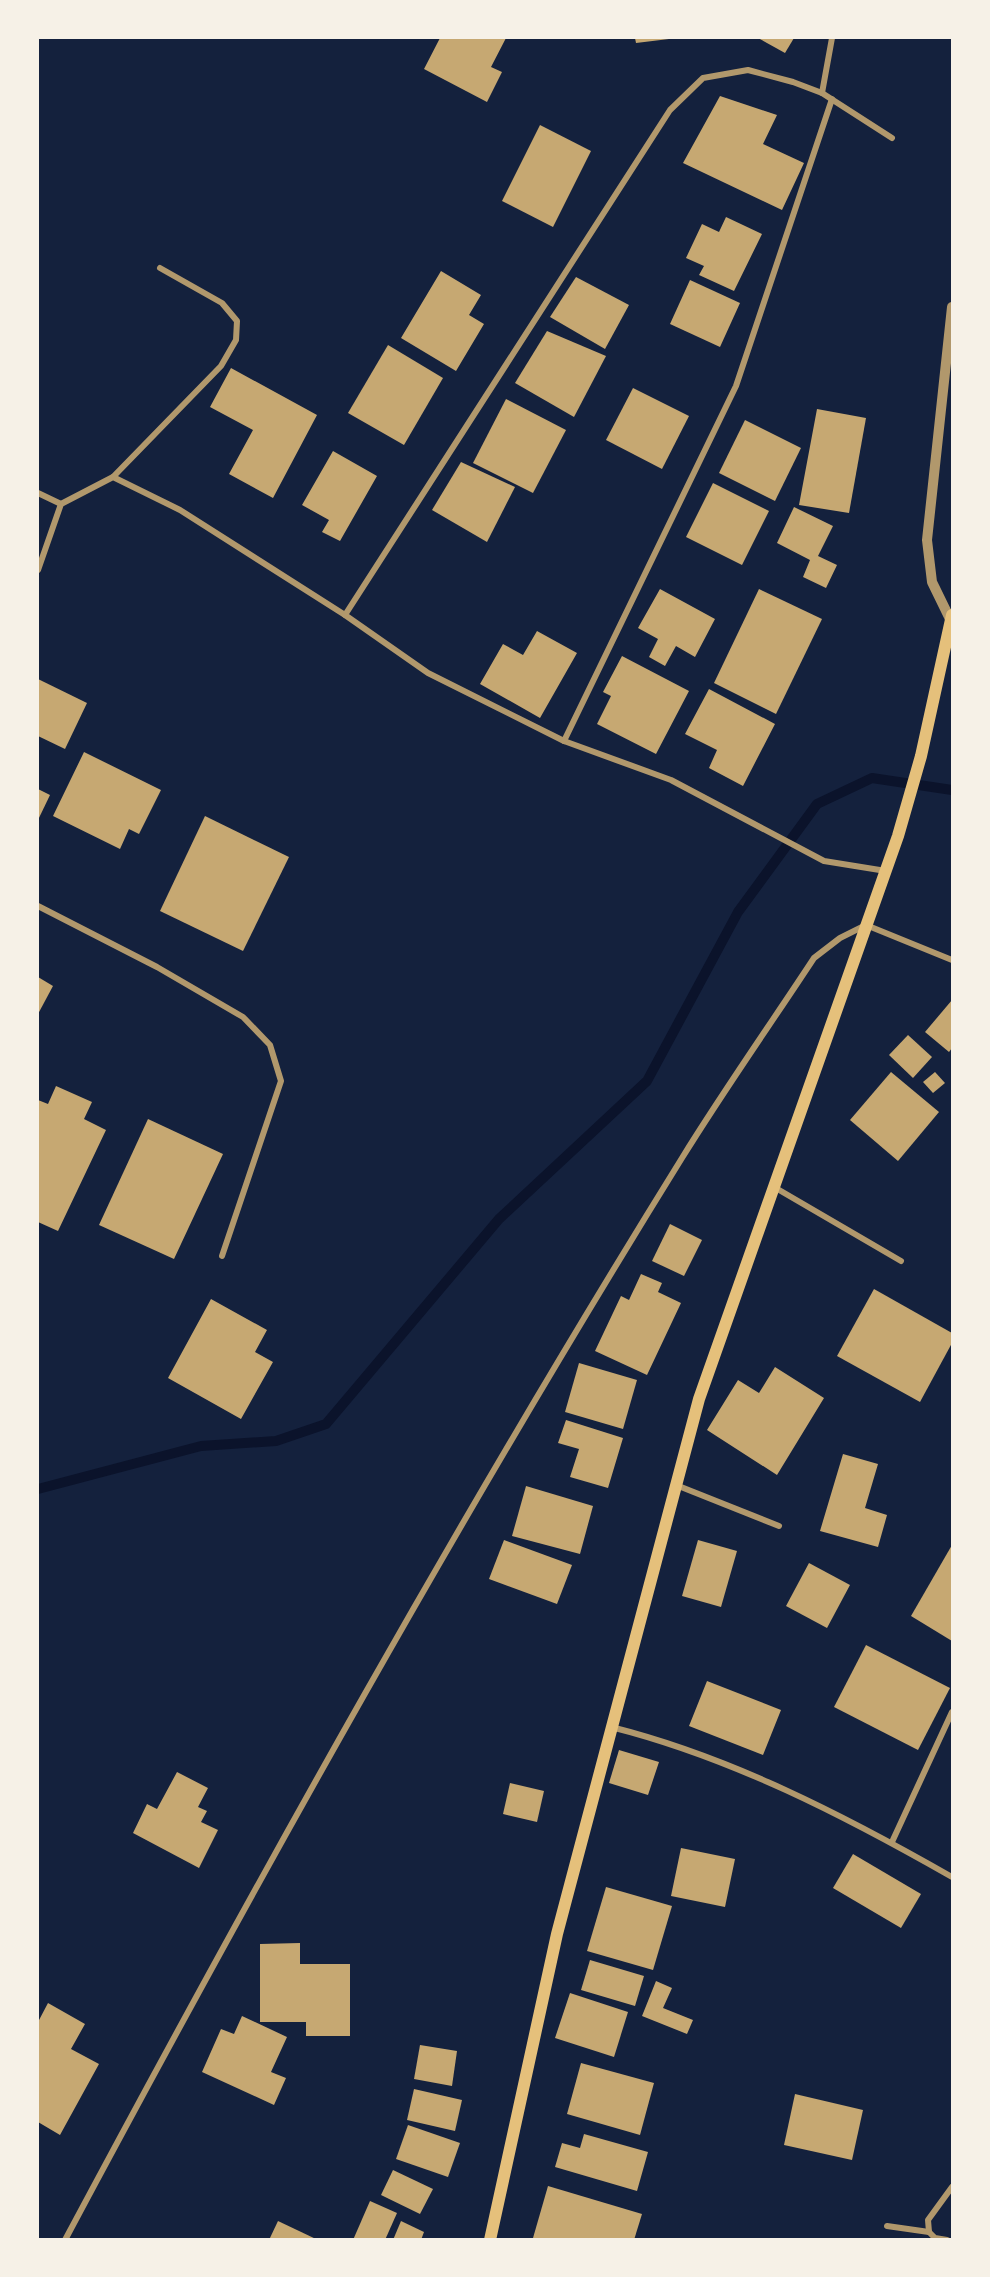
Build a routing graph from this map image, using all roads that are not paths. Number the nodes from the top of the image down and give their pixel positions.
1 (832, 38) edge
2 (822, 93) junction
3 (832, 99) junction
4 (891, 138) dead end
5 (160, 268) dead end
6 (952, 307) edge
7 (112, 477) junction
8 (38, 493) edge
9 (61, 504) junction
10 (38, 570) edge
11 (345, 615) junction
12 (952, 618) edge
13 (564, 741) junction
14 (887, 871) junction
15 (38, 906) edge
16 (866, 925) junction
17 (952, 960) edge
18 (773, 1187) junction
19 (222, 1256) dead end
20 (901, 1260) dead end
21 (676, 1485) junction
22 (779, 1527) dead end
23 (952, 1712) edge
24 (610, 1727) junction
25 (892, 1842) junction
26 (952, 1877) edge
27 (952, 2187) edge
28 (887, 2226) dead end
29 (929, 2232) junction
30 (65, 2240) edge
31 (490, 2240) edge
32 (947, 2240) edge

1 - 2 street
2 - 3 street
2 - 11 street
3 - 4 street
3 - 13 street
5 - 7 street
6 - 12 street
7 - 9 street
7 - 11 street
8 - 9 street
9 - 10 street
11 - 13 street
12 - 14 main road
13 - 14 street
14 - 16 main road
15 - 19 street
16 - 17 street
16 - 18 main road
16 - 30 street
18 - 20 street
18 - 21 main road
21 - 22 street
21 - 24 main road
23 - 25 street
24 - 25 street
24 - 31 main road
25 - 26 street
27 - 29 street
28 - 29 street
29 - 32 street

